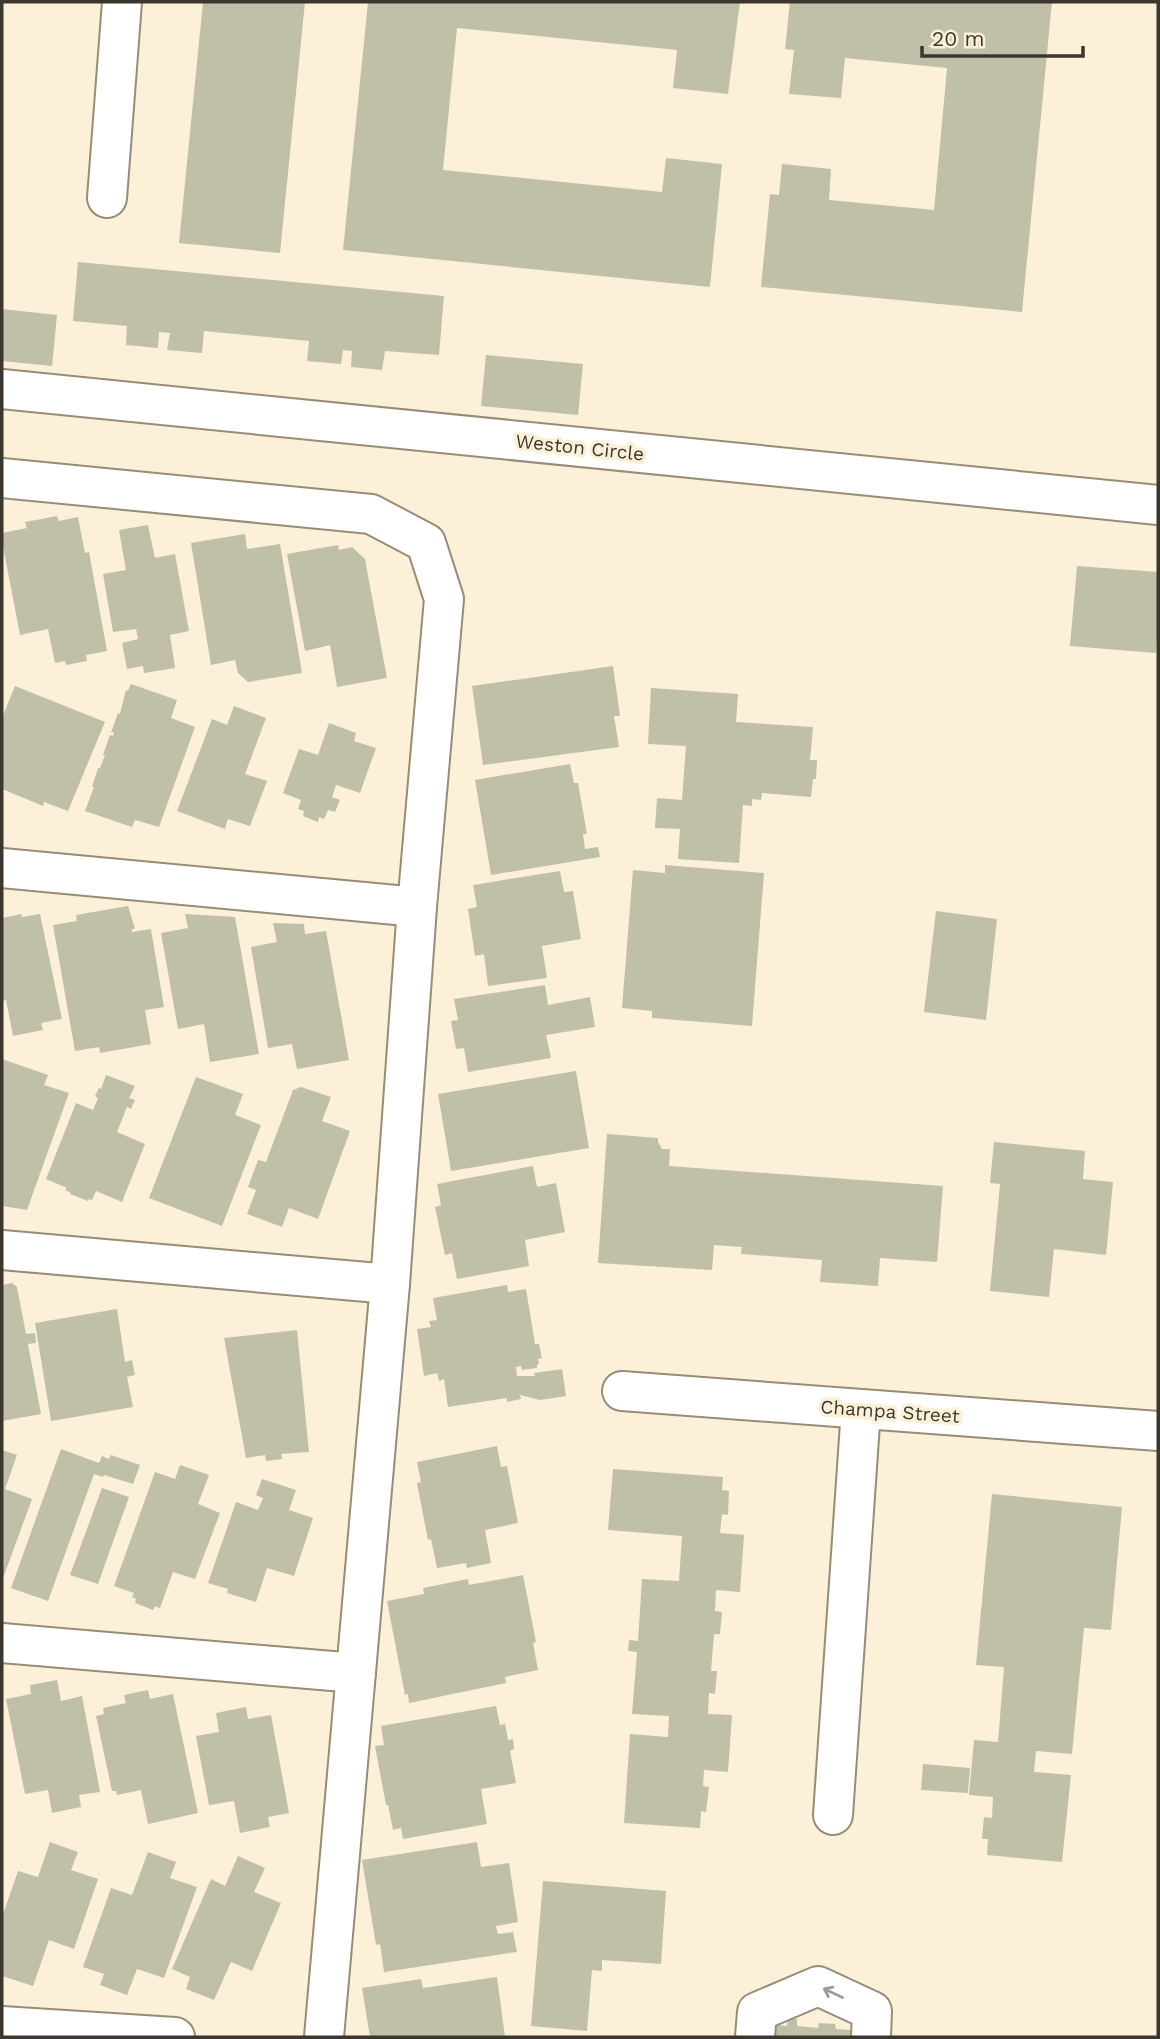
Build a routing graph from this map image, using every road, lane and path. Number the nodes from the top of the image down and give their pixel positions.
1 (122, 2) edge
2 (107, 198) dead end
3 (2, 389) edge
4 (2, 478) edge
5 (1158, 506) edge
6 (2, 869) edge
7 (417, 907) junction
8 (2, 1250) edge
9 (390, 1284) junction
10 (622, 1391) dead end
11 (861, 1409) junction
12 (1158, 1431) edge
13 (2, 1643) edge
14 (356, 1673) junction
15 (833, 1815) dead end
16 (2, 2026) edge
17 (175, 2037) edge
18 (324, 2037) edge
19 (755, 2037) edge
20 (871, 2037) edge

1 - 2 street
3 - 5 street, Weston Circle
4 - 7 street
6 - 7 street
7 - 9 street
8 - 9 street
9 - 14 street
10 - 11 street, Champa Street
11 - 12 street, Champa Street
11 - 15 street
13 - 14 street
14 - 18 street
16 - 17 street
20 -> 19 street

